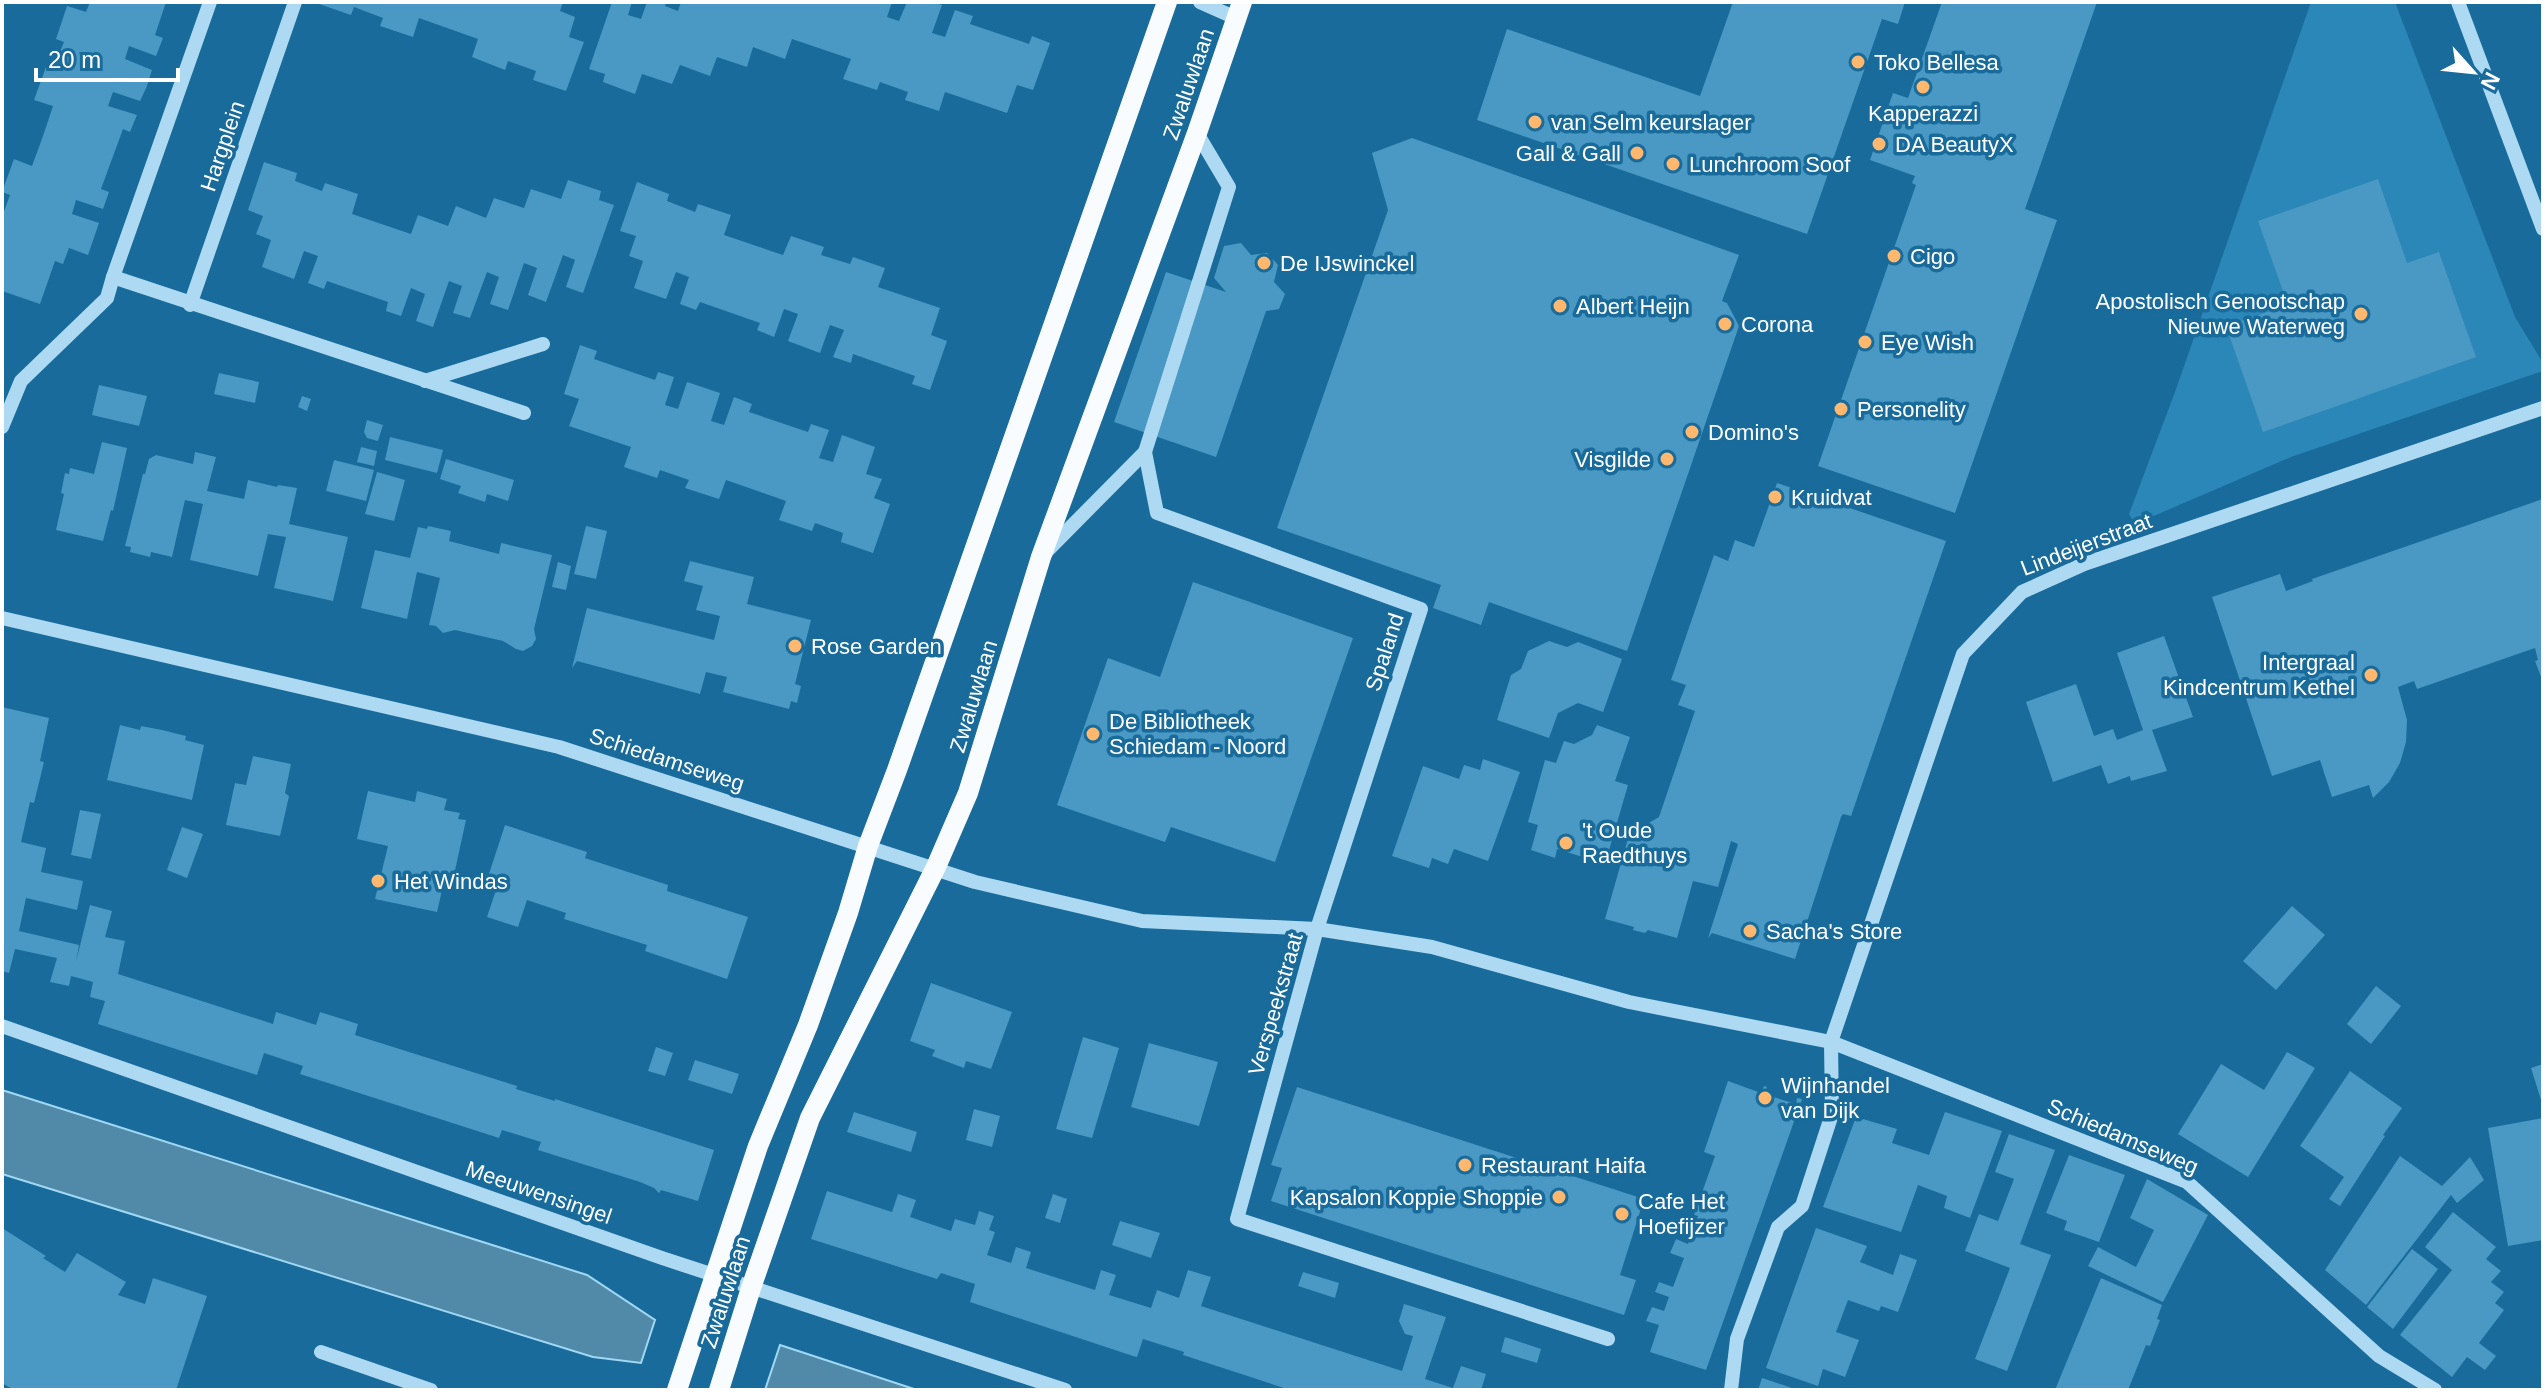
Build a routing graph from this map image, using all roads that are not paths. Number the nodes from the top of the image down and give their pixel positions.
1 (210, 2) edge
2 (295, 2) edge
3 (1167, 2) edge
4 (1200, 2) edge
5 (2458, 2) edge
6 (1239, 10) edge
7 (1197, 133) junction
8 (2543, 229) edge
9 (113, 277) junction
10 (190, 305) junction
11 (543, 344) dead end
12 (425, 381) junction
13 (2543, 408) edge
14 (524, 413) dead end
15 (2, 427) edge
16 (1145, 452) junction
17 (1041, 557) junction
18 (2, 618) edge
19 (868, 846) junction
20 (936, 867) junction
21 (1317, 929) junction
22 (2, 1026) edge
23 (1831, 1042) junction
24 (713, 1275) junction
25 (751, 1288) junction
26 (1608, 1339) dead end
27 (321, 1352) dead end
28 (431, 1390) edge
29 (677, 1390) edge
30 (719, 1390) edge
31 (1065, 1390) edge
32 (1731, 1390) edge
33 (2435, 1390) edge

1 - 9 street
2 - 10 street, Hargplein
3 - 19 main road, Zwaluwlaan
4 - 6 street
5 - 8 street
6 - 7 main road, Zwaluwlaan
7 - 16 street
7 - 17 main road, Zwaluwlaan
9 - 10 street
9 - 15 street
10 - 12 street
11 - 12 street
12 - 14 street
13 - 23 street, Lindeijerstraat
16 - 17 street
16 - 21 street, Spaland
17 - 20 main road, Zwaluwlaan
18 - 19 street, Schiedamseweg
19 - 20 street, Schiedamseweg
19 - 24 main road, Zwaluwlaan
20 - 21 street, Schiedamseweg
20 - 25 main road, Zwaluwlaan
21 - 23 street, Verspeekstraat
21 - 26 street, Verspeekstraat
22 - 24 street, Meeuwensingel
23 - 32 street, Lindeijerstraat
23 - 33 street, Schiedamseweg
24 - 25 street, Meeuwensingel
24 - 29 main road, Zwaluwlaan
25 - 30 main road, Zwaluwlaan
25 - 31 street, Meeuwensingel
27 - 28 street

